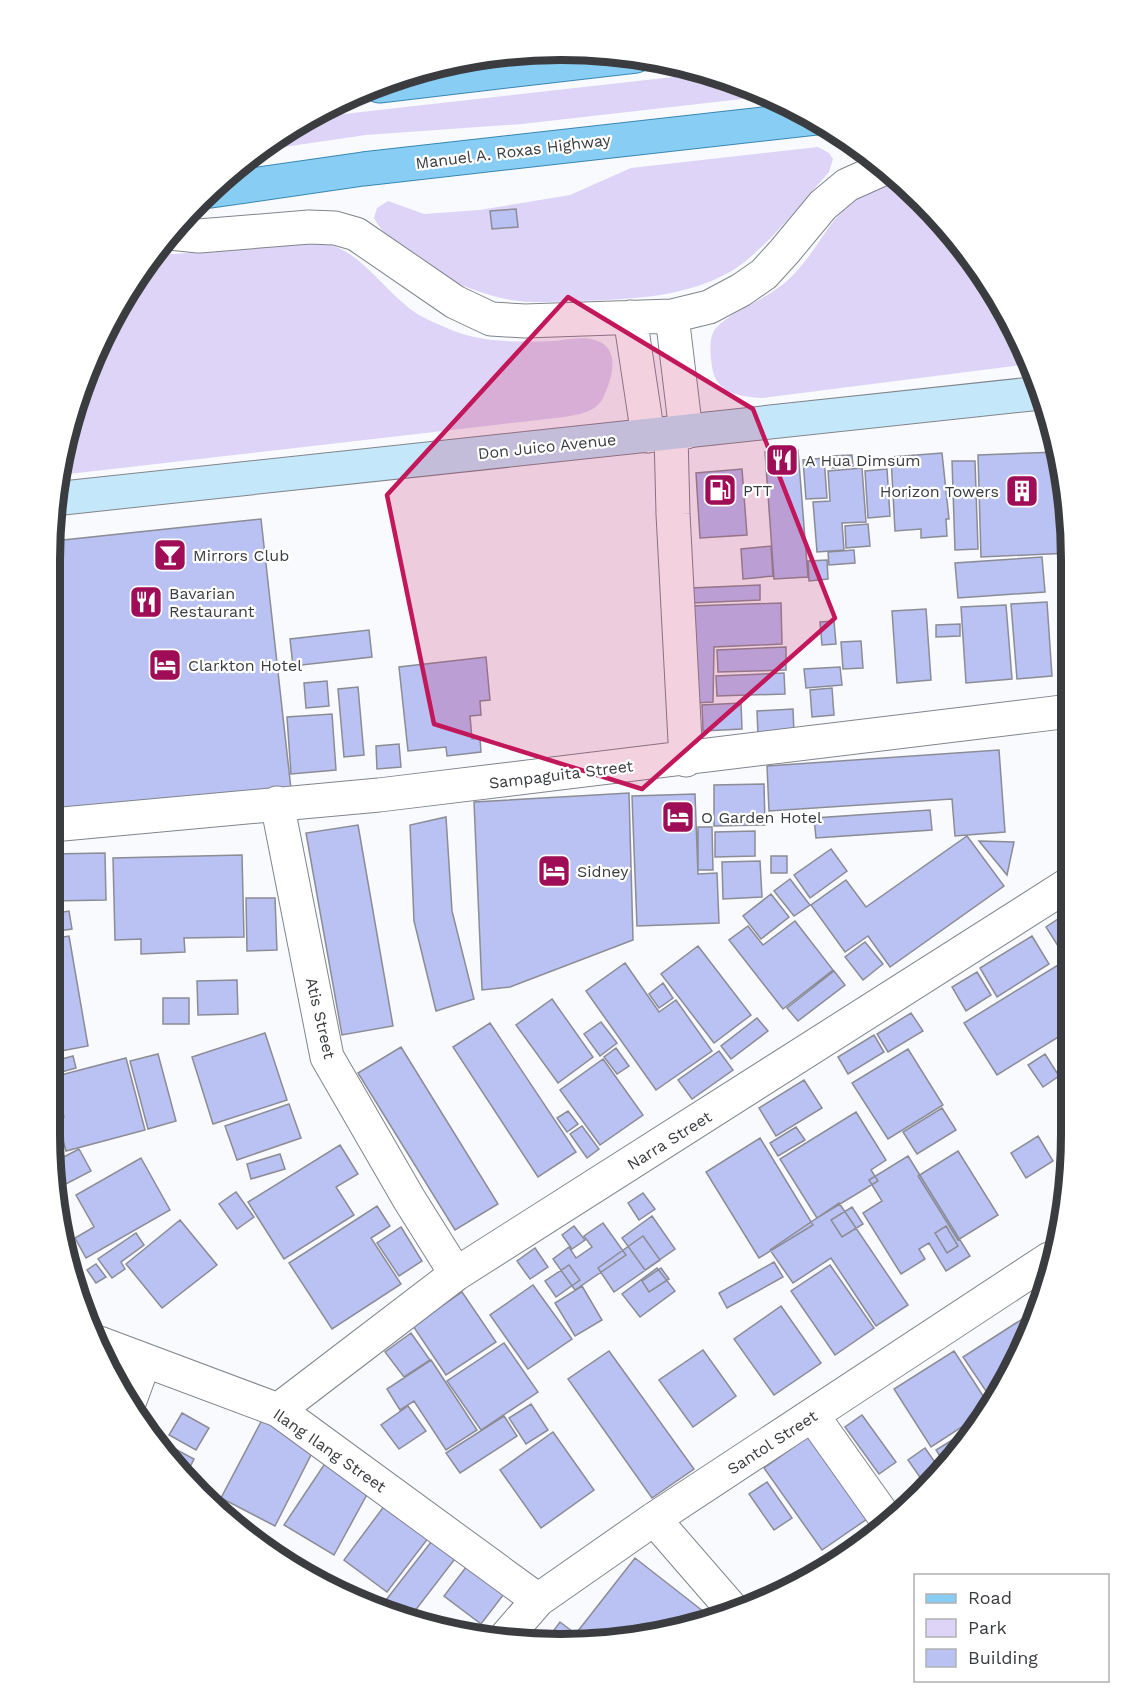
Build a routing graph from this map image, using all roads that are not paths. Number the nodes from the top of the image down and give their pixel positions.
1 (593, 61) edge
2 (417, 82) edge
3 (798, 120) edge
4 (876, 172) edge
5 (225, 189) edge
6 (181, 234) edge
7 (672, 316) junction
8 (630, 317) junction
9 (1032, 394) edge
10 (669, 434) junction
11 (64, 498) edge
12 (1061, 712) edge
13 (686, 760) junction
14 (277, 803) junction
15 (60, 824) edge
16 (1061, 889) edge
17 (1044, 1262) edge
18 (456, 1274) junction
19 (108, 1347) edge
20 (144, 1362) junction
21 (133, 1393) edge
22 (278, 1410) junction
23 (813, 1416) junction
24 (884, 1516) edge
25 (654, 1519) junction
26 (538, 1600) junction
27 (728, 1604) edge
28 (511, 1631) edge

1 - 2 main road
3 - 5 main road, Manuel A. Roxas Highway
4 - 7 street
6 - 8 street
7 - 8 street
7 - 10 street
8 - 10 street
9 - 10 main road, Don Juico Avenue
10 - 11 main road, Don Juico Avenue
10 - 13 street
12 - 13 street, Sampaguita Street
13 - 14 street, Sampaguita Street
14 - 15 street, Sampaguita Street
14 - 18 street, Atis Street
16 - 18 street, Narra Street
17 - 23 street, Santol Street
18 - 22 street, Narra Street
19 - 20 street, Ilang Ilang Street
20 - 21 street
20 - 22 street, Ilang Ilang Street
22 - 26 street, Ilang Ilang Street
23 - 24 street
23 - 25 street, Santol Street
25 - 26 street, Santol Street
25 - 27 street
26 - 28 street, Santol Street

